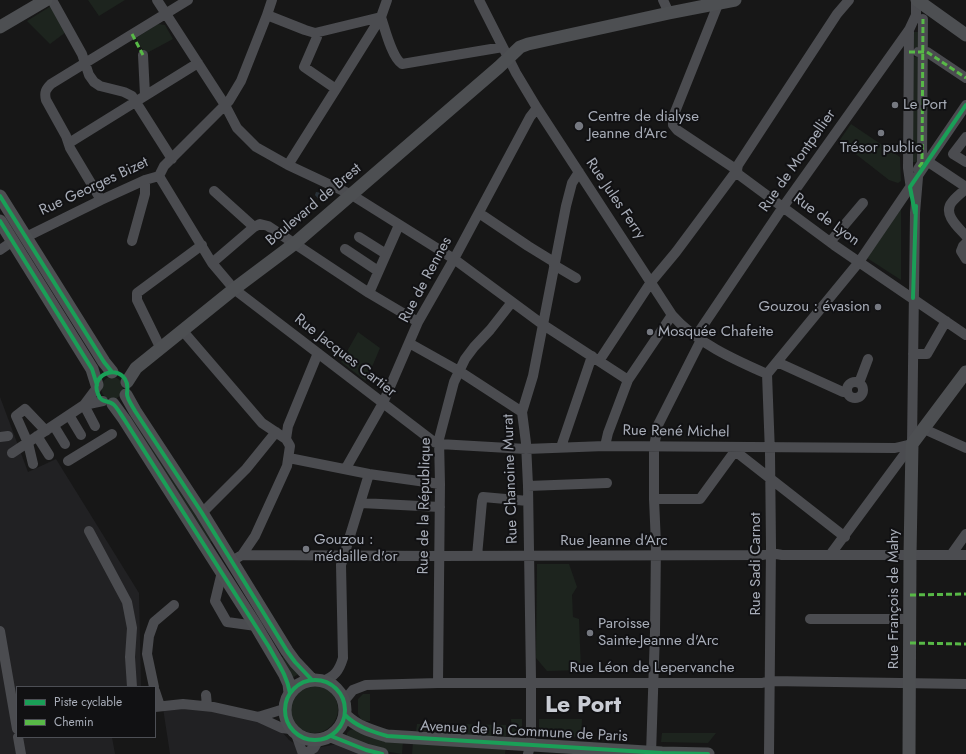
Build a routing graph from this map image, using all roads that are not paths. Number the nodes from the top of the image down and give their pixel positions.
1 (46, 0) edge
2 (52, 0) edge
3 (157, 0) edge
4 (188, 0) edge
5 (272, 0) edge
6 (388, 0) edge
7 (479, 0) edge
8 (663, 0) edge
9 (735, 0) edge
10 (837, 0) edge
11 (849, 0) edge
12 (917, 0) edge
13 (719, 2) junction
14 (839, 11) junction
15 (166, 13) junction
16 (669, 13) junction
17 (267, 15) junction
18 (381, 17) junction
19 (923, 19) dead end
20 (1, 27) edge
21 (909, 30) junction
22 (315, 32) junction
23 (966, 35) edge
24 (506, 52) junction
25 (909, 52) junction
26 (923, 52) junction
27 (143, 55) dead end
28 (86, 63) junction
29 (198, 63) junction
30 (966, 78) edge
31 (336, 89) junction
32 (140, 98) junction
33 (225, 105) junction
34 (537, 108) junction
35 (965, 109) edge
36 (966, 137) edge
37 (69, 143) junction
38 (172, 158) junction
39 (965, 159) edge
40 (927, 161) junction
41 (288, 165) junction
42 (737, 170) junction
43 (919, 171) junction
44 (579, 172) junction
45 (159, 176) junction
46 (145, 180) junction
47 (910, 188) junction
48 (966, 188) edge
49 (214, 191) dead end
50 (352, 195) junction
51 (0, 196) edge
52 (101, 200) junction
53 (863, 203) dead end
54 (783, 207) junction
55 (478, 213) junction
56 (915, 213) junction
57 (0, 221) edge
58 (399, 224) junction
59 (254, 227) junction
60 (966, 236) edge
61 (359, 237) dead end
62 (19, 239) junction
63 (132, 242) dead end
64 (830, 242) junction
65 (966, 243) edge
66 (294, 244) junction
67 (202, 245) junction
68 (345, 249) dead end
69 (0, 250) edge
70 (386, 254) junction
71 (454, 259) junction
72 (966, 259) edge
73 (859, 262) junction
74 (212, 263) junction
75 (554, 263) junction
76 (378, 271) junction
77 (576, 278) dead end
78 (651, 282) junction
79 (234, 289) junction
80 (369, 293) junction
81 (914, 298) junction
82 (512, 302) junction
83 (672, 315) junction
84 (946, 321) junction
85 (418, 322) junction
86 (542, 324) junction
87 (182, 330) junction
88 (966, 335) edge
89 (698, 338) junction
90 (409, 343) junction
91 (160, 348) junction
92 (318, 353) junction
93 (913, 354) junction
94 (595, 358) junction
95 (868, 359) dead end
96 (776, 362) junction
97 (459, 371) junction
98 (767, 374) junction
99 (965, 376) edge
100 (118, 377) junction
101 (628, 380) junction
102 (102, 395) junction
103 (383, 403) junction
104 (84, 405) junction
105 (522, 412) junction
106 (69, 415) junction
107 (130, 415) junction
108 (95, 426) dead end
109 (924, 429) junction
110 (46, 431) junction
111 (276, 432) junction
112 (81, 434) dead end
113 (112, 434) dead end
114 (286, 439) junction
115 (28, 443) junction
116 (65, 444) dead end
117 (439, 444) junction
118 (912, 444) junction
119 (605, 446) junction
120 (561, 447) junction
121 (654, 447) junction
122 (770, 448) junction
123 (966, 448) edge
124 (526, 449) junction
125 (733, 449) junction
126 (12, 453) dead end
127 (49, 454) dead end
128 (289, 458) junction
129 (68, 461) dead end
130 (34, 464) dead end
131 (346, 468) junction
132 (369, 474) junction
133 (771, 479) junction
134 (607, 483) dead end
135 (440, 484) junction
136 (528, 486) junction
137 (654, 499) junction
138 (528, 501) junction
139 (360, 503) junction
140 (440, 507) junction
141 (202, 513) junction
142 (89, 531) dead end
143 (966, 534) edge
144 (255, 536) junction
145 (845, 536) junction
146 (771, 553) junction
147 (656, 555) junction
148 (830, 555) junction
149 (910, 555) junction
150 (951, 555) junction
151 (966, 555) edge
152 (262, 556) junction
153 (344, 556) junction
154 (440, 556) junction
155 (477, 556) junction
156 (529, 556) junction
157 (237, 558) junction
158 (222, 572) junction
159 (174, 605) dead end
160 (810, 619) dead end
161 (910, 619) junction
162 (256, 626) junction
163 (0, 631) edge
164 (318, 680) junction
165 (770, 681) junction
166 (438, 683) junction
167 (531, 683) junction
168 (654, 683) junction
169 (909, 683) junction
170 (966, 684) edge
171 (132, 686) edge
172 (154, 686) edge
173 (290, 693) junction
174 (206, 695) dead end
175 (344, 701) junction
176 (157, 706) edge
177 (207, 706) junction
178 (284, 709) junction
179 (345, 716) junction
180 (258, 717) junction
181 (16, 723) edge
182 (293, 731) junction
183 (331, 736) junction
184 (18, 738) edge
185 (318, 741) junction
186 (529, 749) edge
187 (651, 753) edge
188 (21, 754) edge
189 (304, 754) edge
190 (382, 754) edge
191 (708, 754) edge
192 (769, 754) edge
193 (909, 754) edge

1 - 20 main road
2 - 28 street
3 - 15 street
4 - 15 street
5 - 17 street, Rue Georges Bizet
6 - 18 street
7 - 24 street, Rue Jules Ferry
8 - 16 street
9 - 13 main road, Boulevard de Brest
10 - 14 street
11 - 14 street
12 - 21 street, Rue de Montpellier
12 - 23 main road
13 - 16 main road, Boulevard de Brest
13 - 42 street, Rue de Lyon
14 - 42 street
15 - 28 street
15 - 29 street
16 - 24 main road, Boulevard de Brest
17 - 22 street
17 - 33 street, Rue Georges Bizet
18 - 22 street
18 - 24 street
18 - 31 street
19 - 26 street
21 - 25 street
21 - 54 street, Rue de Montpellier
22 - 31 street
24 - 34 street, Rue Jules Ferry
24 - 50 main road, Boulevard de Brest
25 - 26 street
25 - 47 street
26 - 30 street
26 - 43 street
27 - 32 street
28 - 32 street
28 - 37 street
29 - 32 street
29 - 33 street
31 - 41 street
32 - 37 street
32 - 38 street
33 - 38 street, Rue Georges Bizet
33 - 41 street
34 - 44 street, Rue Jules Ferry
34 - 55 street, Rue de Rennes
35 - 40 street
36 - 39 street
37 - 52 street
38 - 45 street, Rue Georges Bizet
40 - 43 street
40 - 48 street
41 - 50 street
42 - 54 street, Rue de Lyon
42 - 78 street
43 - 47 street
43 - 56 street
44 - 75 street, Rue Chanoine Murat
44 - 78 street, Rue Jules Ferry
45 - 46 street, Rue Georges Bizet
45 - 67 street, Rue Jacques Cartier
46 - 52 street, Rue Georges Bizet
46 - 63 street
47 - 56 street
47 - 73 street
48 - 60 street
49 - 59 street
50 - 58 street
50 - 66 main road, Boulevard de Brest
51 - 62 main road
52 - 62 street, Rue Georges Bizet
53 - 64 street
54 - 64 street, Rue de Lyon
54 - 89 street, Rue de Montpellier
55 - 71 street, Rue de Rennes
55 - 75 street
56 - 81 street
57 - 62 main road
58 - 70 street
58 - 71 street
59 - 66 street
59 - 74 street
61 - 70 street
62 - 69 street, Rue Georges Bizet
62 - 100 main road
62 - 102 main road
64 - 73 street, Rue de Lyon
65 - 72 street
66 - 79 main road, Boulevard de Brest
66 - 80 street
67 - 74 street, Rue Jacques Cartier
67 - 91 street
68 - 76 street
70 - 76 street
71 - 82 street
71 - 85 street, Rue de Rennes
73 - 81 street, Rue de Lyon
73 - 96 street
74 - 79 street, Rue Jacques Cartier
75 - 77 street
75 - 86 street, Rue Chanoine Murat
76 - 80 street
78 - 83 street, Rue Jules Ferry
78 - 94 street
79 - 87 main road, Boulevard de Brest
79 - 92 street, Rue Jacques Cartier
80 - 85 street
81 - 84 street, Rue de Lyon
81 - 93 street
82 - 86 street
82 - 97 street, Rue de la République
83 - 89 street, Rue Jules Ferry
83 - 101 street
84 - 88 street, Rue de Lyon
84 - 93 street
85 - 90 street, Rue de Rennes
86 - 94 street
86 - 105 street, Rue Chanoine Murat
87 - 91 main road, Boulevard de Brest
87 - 111 street
89 - 98 street, Rue Jules Ferry
89 - 121 street, Rue de Montpellier
90 - 97 street
90 - 103 street, Rue de Rennes
91 - 100 main road, Boulevard de Brest
92 - 103 street, Rue Jacques Cartier
92 - 114 street
93 - 118 street
94 - 101 street
94 - 120 street
95 - 96 street
96 - 98 street
97 - 105 street
97 - 117 street, Rue de la République
98 - 122 street, Rue Sadi Carnot
99 - 109 main road
100 - 102 main road
100 - 102 main road
100 - 107 main road
101 - 119 street
102 - 104 street
102 - 107 main road
103 - 117 street, Rue Jacques Cartier
103 - 131 street, Rue de Rennes
104 - 106 street
104 - 108 street
105 - 124 street, Rue Chanoine Murat
106 - 110 street
106 - 112 street
107 - 141 main road
107 - 158 main road
109 - 118 main road
109 - 123 street
110 - 115 street
110 - 115 street
110 - 116 street
110 - 127 street
111 - 114 street
111 - 141 street
113 - 129 street
114 - 128 street
115 - 126 street
115 - 130 street
117 - 124 street, Rue René Michel
117 - 135 street, Rue de la République
118 - 122 street, Rue René Michel
118 - 145 street
118 - 149 main road, Rue François de Mahy
119 - 120 street, Rue René Michel
119 - 121 street, Rue René Michel
120 - 124 street, Rue René Michel
121 - 125 street, Rue René Michel
121 - 137 street, Rue de Montpellier
122 - 125 street, Rue René Michel
122 - 133 street, Rue Sadi Carnot
124 - 136 street, Rue Chanoine Murat
125 - 133 street
125 - 137 street
128 - 131 street
128 - 144 street
131 - 132 street
132 - 135 street
132 - 139 street
133 - 145 street
133 - 146 street, Rue Sadi Carnot
134 - 136 street
135 - 140 street, Rue de la République
136 - 138 street, Rue Chanoine Murat
137 - 147 street, Rue de Montpellier
138 - 155 street
138 - 156 street, Rue Chanoine Murat
139 - 140 street
139 - 153 street
140 - 154 street, Rue de la République
141 - 157 main road
142 - 171 street
143 - 150 street
144 - 152 street
144 - 157 street
145 - 148 street
146 - 147 street, Rue Jeanne d'Arc
146 - 148 street, Rue Jeanne d'Arc
146 - 165 street, Rue Sadi Carnot
147 - 156 street, Rue Jeanne d'Arc
147 - 168 street, Rue de Montpellier
148 - 149 street, Rue Jeanne d'Arc
149 - 150 street, Rue Jeanne d'Arc
149 - 161 main road, Rue François de Mahy
150 - 151 street, Rue Jeanne d'Arc
152 - 153 street, Rue Jeanne d'Arc
152 - 157 street, Rue Jeanne d'Arc
153 - 154 street, Rue Jeanne d'Arc
153 - 164 street
154 - 155 street, Rue Jeanne d'Arc
154 - 166 street, Rue de la République
155 - 156 street, Rue Jeanne d'Arc
156 - 167 street, Rue Chanoine Murat
157 - 164 main road
158 - 162 main road
158 - 162 street
159 - 172 street
160 - 161 street
161 - 169 main road, Rue François de Mahy
162 - 173 main road
163 - 181 street
164 - 173 main road
164 - 175 main road
165 - 168 street, Rue Léon de Lepervanche
165 - 169 street, Rue Léon de Lepervanche
165 - 192 street, Rue Sadi Carnot
166 - 167 street, Rue Léon de Lepervanche
166 - 175 street, Rue Léon de Lepervanche
167 - 168 street, Rue Léon de Lepervanche
167 - 186 street, Rue Chanoine Murat
168 - 187 street, Rue de Montpellier
169 - 170 street, Rue Léon de Lepervanche
169 - 193 main road, Rue François de Mahy
173 - 178 main road
174 - 177 street
175 - 179 main road
176 - 177 street
177 - 180 street
178 - 180 street
178 - 182 main road
179 - 183 main road
179 - 186 main road, Avenue de la Commune de Paris
180 - 182 street
182 - 185 main road
182 - 189 street
183 - 185 main road
183 - 190 main road
184 - 188 street
185 - 189 street
186 - 187 main road, Avenue de la Commune de Paris
187 - 191 main road, Avenue de la Commune de Paris

